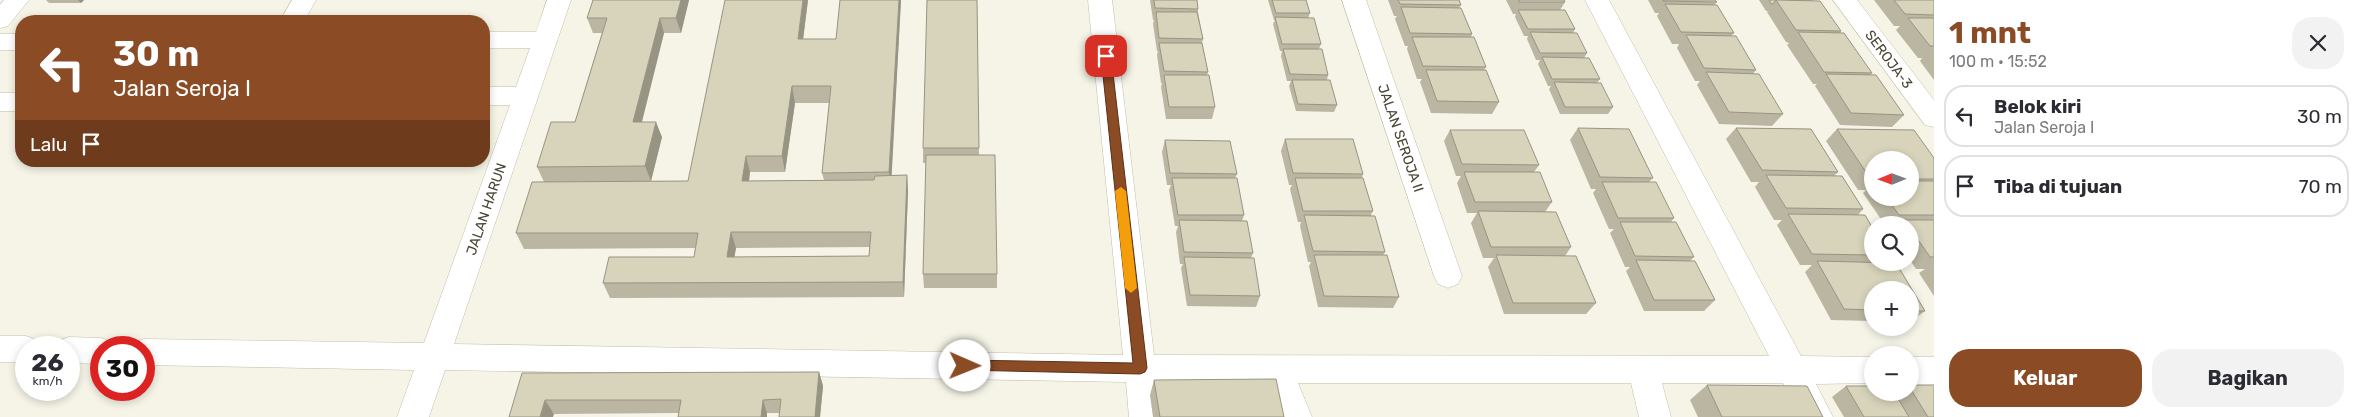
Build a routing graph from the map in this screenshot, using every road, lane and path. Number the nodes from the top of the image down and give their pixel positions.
1 (17, 0) edge
2 (304, 0) edge
3 (559, 0) edge
4 (1100, 0) edge
5 (1354, 0) edge
6 (1597, 0) edge
7 (1845, 0) edge
8 (295, 15) edge
9 (0, 20) edge
10 (490, 40) edge
11 (546, 40) junction
12 (0, 42) edge
13 (15, 42) edge
14 (490, 96) edge
15 (526, 96) junction
16 (0, 102) edge
17 (15, 102) edge
18 (1934, 118) edge
19 (1448, 276) dead end
20 (0, 349) edge
21 (15, 349) edge
22 (155, 352) edge
23 (435, 358) junction
24 (1140, 368) junction
25 (1276, 368) junction
26 (1791, 370) junction
27 (1864, 370) edge
28 (1643, 371) junction
29 (1919, 371) edge
30 (1934, 371) edge
31 (413, 417) edge
32 (1145, 417) edge
33 (1296, 417) edge
34 (1655, 417) edge
35 (1817, 417) edge

1 - 9 street
2 - 8 street
3 - 11 street, JALAN HARUN
4 - 24 street
5 - 19 street, JALAN SEROJA II
6 - 26 street
7 - 18 street, SEROJA-3
10 - 11 street
11 - 15 street, JALAN HARUN
12 - 13 street
14 - 15 street
15 - 23 street, JALAN HARUN
16 - 17 street
20 - 21 street
22 - 23 street
23 - 24 street
23 - 31 street, JALAN HARUN
24 - 25 street
24 - 32 street
25 - 28 street
25 - 33 street
26 - 27 street
26 - 28 street
26 - 35 street
28 - 34 street
29 - 30 street

